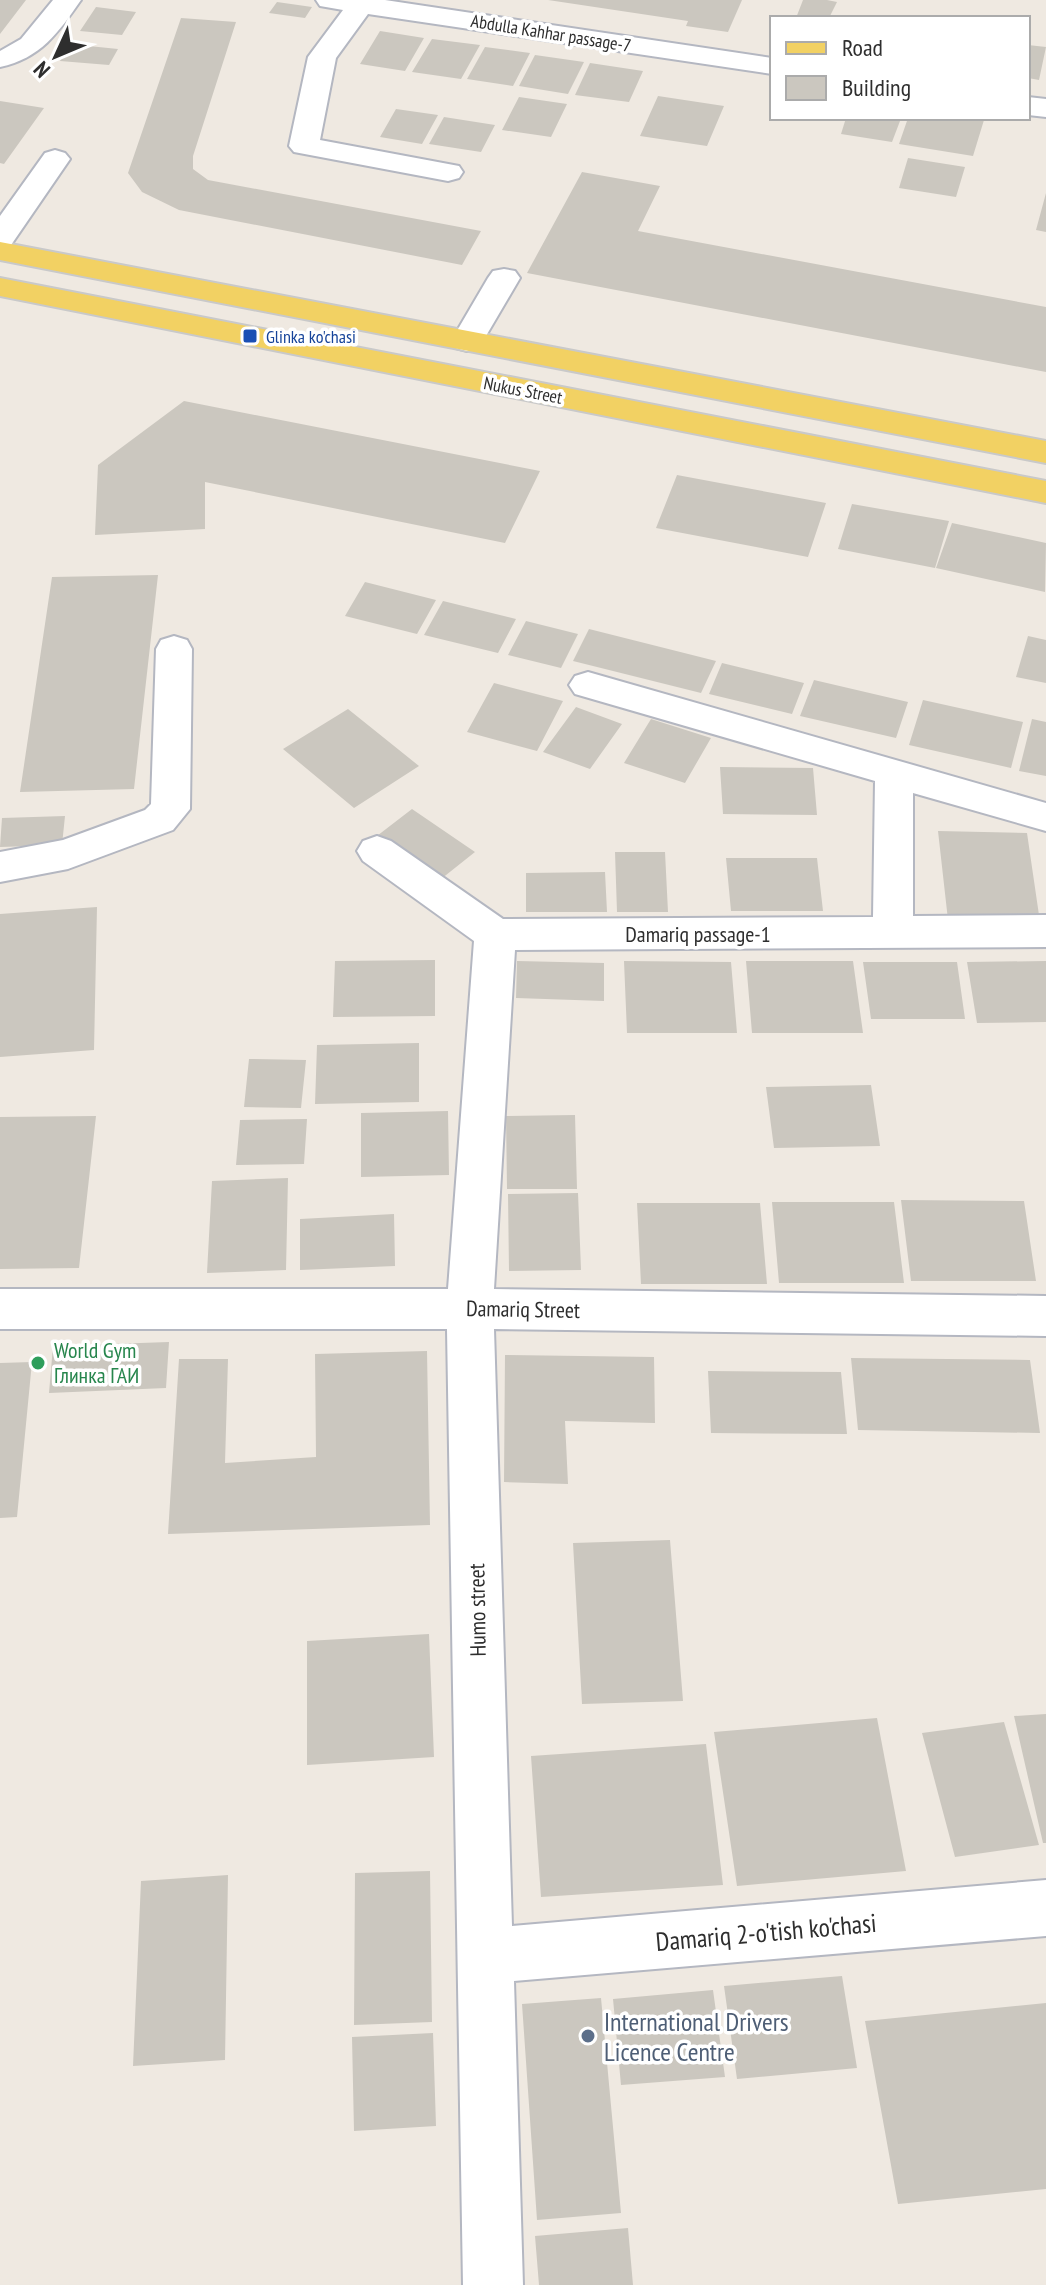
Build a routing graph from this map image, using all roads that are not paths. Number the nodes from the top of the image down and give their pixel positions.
1 (67, 0) edge
2 (330, 0) edge
3 (361, 5) junction
4 (0, 59) edge
5 (770, 66) edge
6 (55, 159) dead end
7 (448, 172) dead end
8 (0, 238) edge
9 (0, 251) edge
10 (504, 278) dead end
11 (3, 289) edge
12 (467, 341) junction
13 (1046, 452) edge
14 (1046, 492) edge
15 (174, 649) dead end
16 (588, 685) dead end
17 (894, 773) junction
18 (1046, 817) edge
19 (377, 851) dead end
20 (0, 867) edge
21 (1046, 931) edge
22 (893, 932) junction
23 (495, 935) junction
24 (0, 1309) edge
25 (470, 1309) junction
26 (1046, 1316) edge
27 (1046, 1908) edge
28 (485, 1956) junction
29 (493, 2285) edge

1 - 4 street
2 - 3 street, Abdulla Kahhar passage-7
3 - 5 street, Abdulla Kahhar passage-7
3 - 7 street
6 - 8 street
9 - 12 main road, Nukus Street
10 - 12 street
11 - 14 main road, Nukus Street
12 - 13 main road, Nukus Street
15 - 20 street
16 - 17 street
17 - 18 street
17 - 22 street
19 - 23 street
21 - 22 street, Damariq passage-1
22 - 23 street, Damariq passage-1
23 - 25 street, Humo street
24 - 25 street, Damariq Street
25 - 26 street, Damariq Street
25 - 28 street, Humo street
27 - 28 street, Damariq 2-o'tish ko'chasi
28 - 29 street, Humo street

